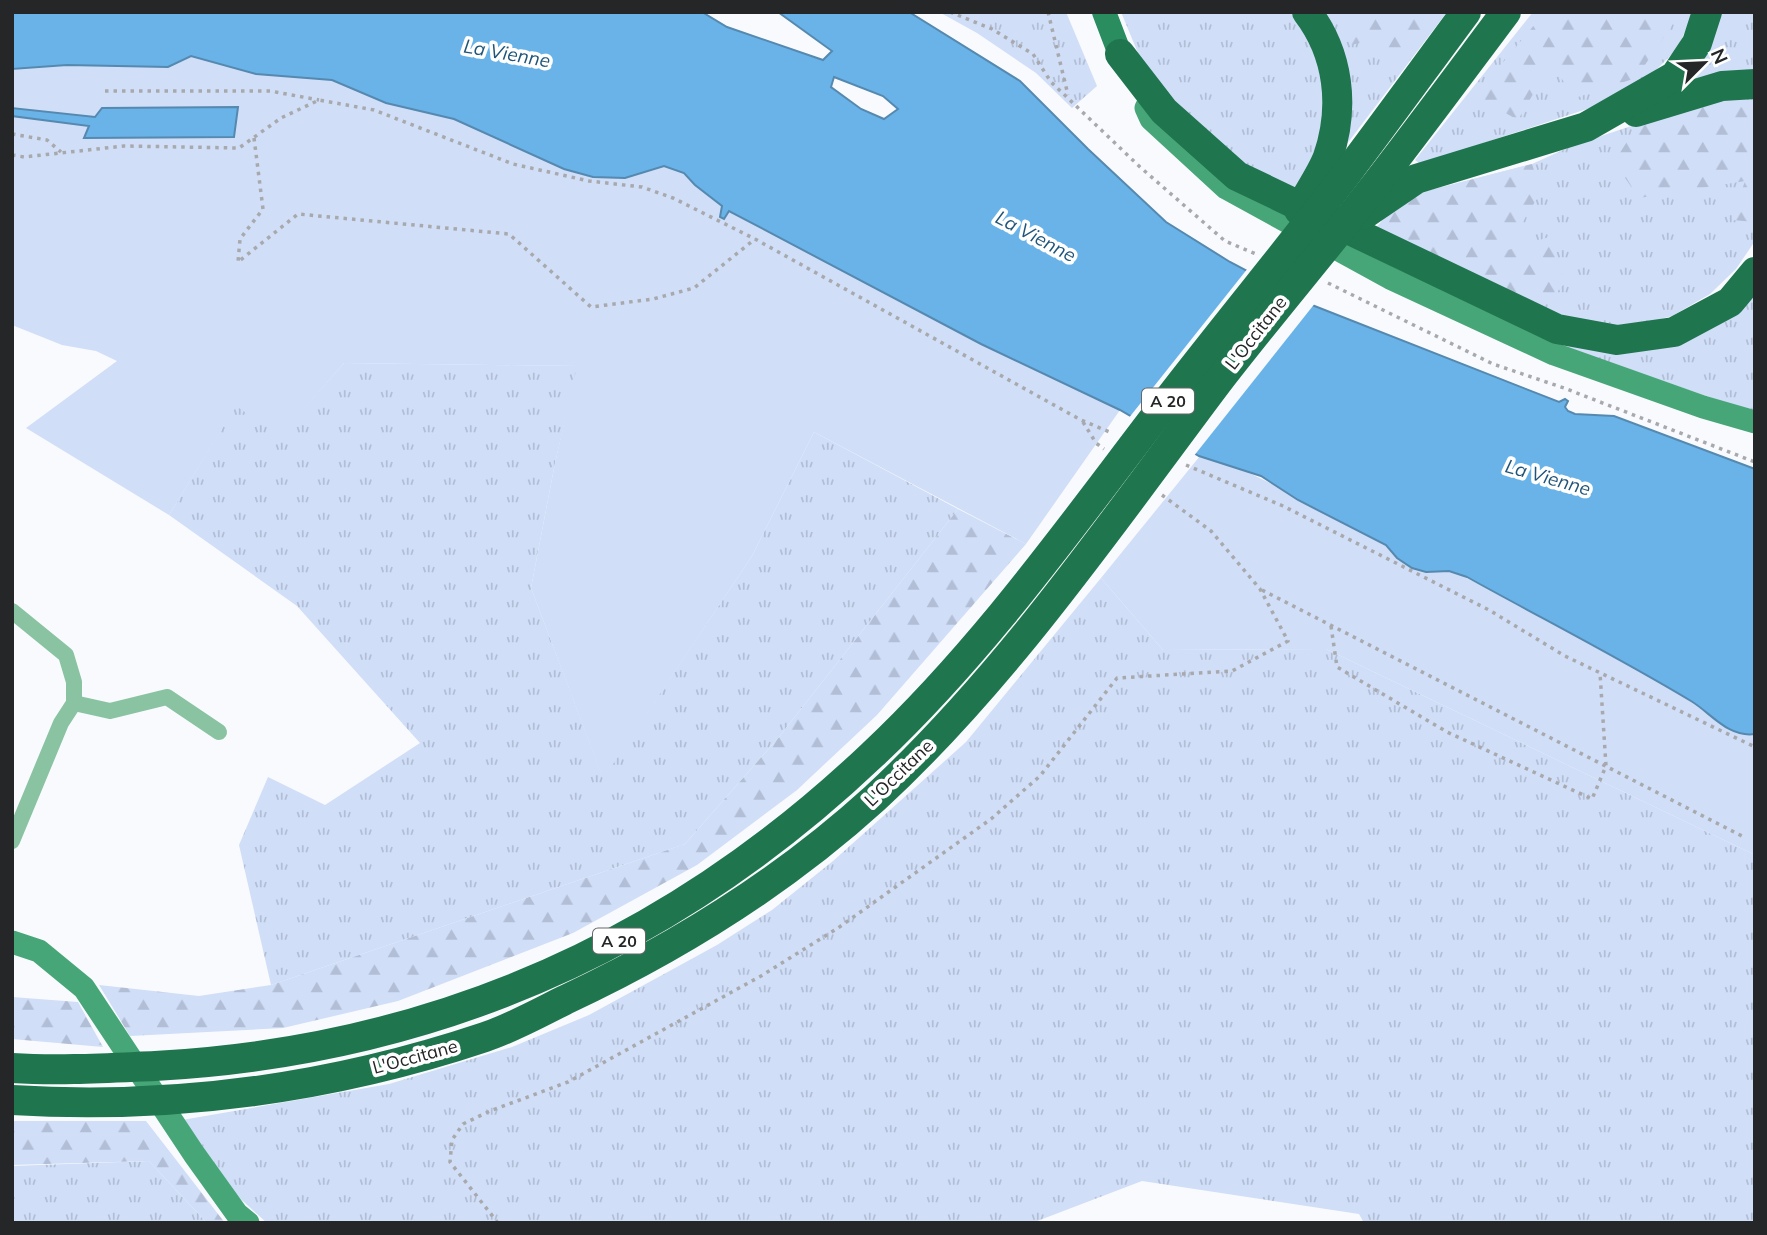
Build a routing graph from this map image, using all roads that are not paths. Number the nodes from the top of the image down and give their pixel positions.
1 (1104, 12) edge
2 (1307, 12) edge
3 (1466, 12) edge
4 (1506, 12) edge
5 (1707, 12) edge
6 (1120, 54) junction
7 (1755, 84) edge
8 (1586, 127) junction
9 (1336, 167) junction
10 (1374, 198) junction
11 (1755, 272) edge
12 (1755, 422) edge
13 (12, 611) edge
14 (74, 703) junction
15 (219, 732) dead end
16 (12, 841) edge
17 (12, 943) edge
18 (12, 1068) edge
19 (12, 1100) edge
20 (248, 1223) edge

1 - 6 main road
2 - 9 highway
3 - 9 highway
4 - 10 highway
5 - 8 highway
6 - 11 highway
6 - 12 main road
7 - 8 highway
8 - 10 highway
9 - 18 highway, L'Occitane / A 20
10 - 19 highway, L'Occitane / A 20
13 - 14 street
14 - 15 street
14 - 16 street
17 - 20 main road

